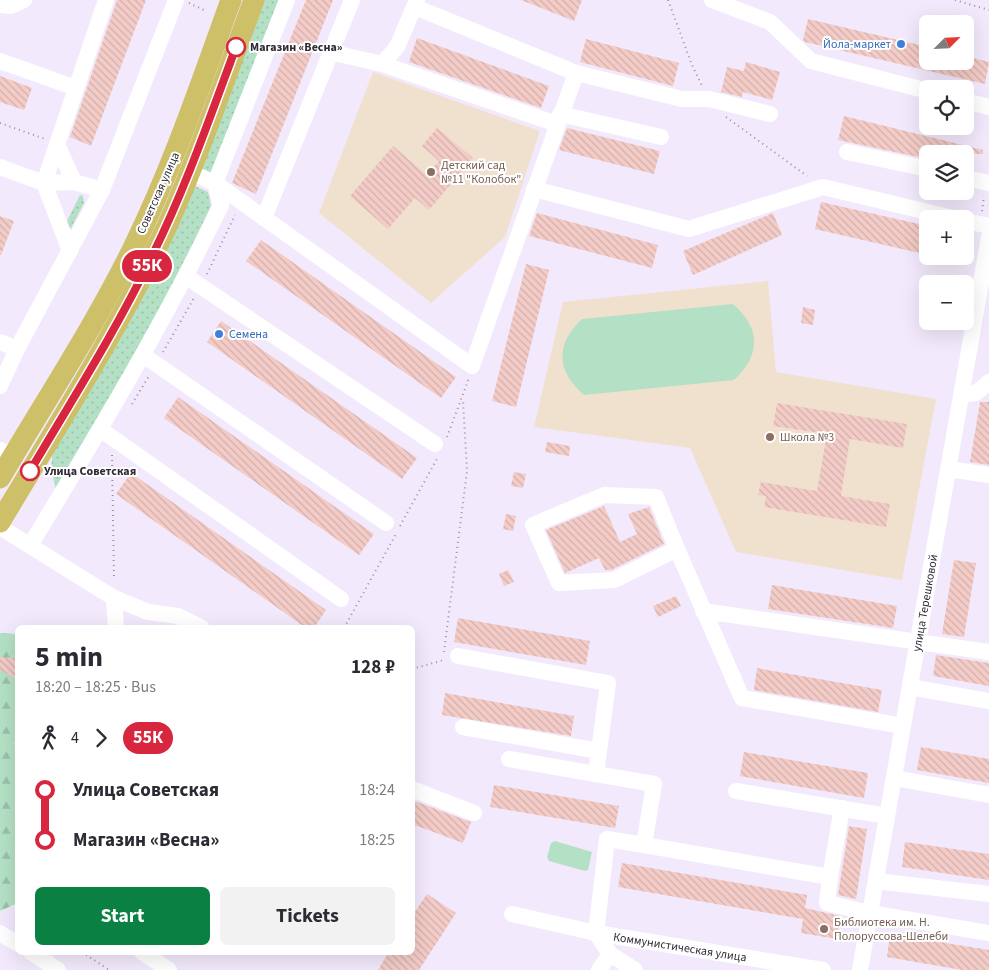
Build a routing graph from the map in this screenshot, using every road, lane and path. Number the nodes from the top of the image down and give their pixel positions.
1 (24, 0) edge
2 (106, 0) edge
3 (176, 0) edge
4 (182, 0) edge
5 (231, 0) edge
6 (254, 0) edge
7 (287, 0) edge
8 (352, 0) edge
9 (712, 0) edge
10 (955, 0) edge
11 (416, 3) edge
12 (0, 5) edge
13 (204, 10) dead end
14 (989, 10) edge
15 (330, 52) junction
16 (0, 61) edge
17 (382, 64) junction
18 (576, 73) junction
19 (76, 88) junction
20 (919, 89) edge
21 (974, 103) edge
22 (989, 107) edge
23 (770, 114) dead end
24 (559, 119) junction
25 (0, 123) edge
26 (661, 137) dead end
27 (57, 144) junction
28 (847, 152) dead end
29 (0, 167) edge
30 (919, 168) edge
31 (190, 172) junction
32 (974, 180) edge
33 (74, 182) junction
34 (44, 183) junction
35 (215, 183) junction
36 (989, 183) edge
37 (534, 189) junction
38 (102, 190) junction
39 (241, 201) junction
40 (919, 210) edge
41 (264, 218) junction
42 (974, 222) edge
43 (989, 226) edge
44 (989, 237) edge
45 (70, 250) junction
46 (187, 277) junction
47 (201, 287) junction
48 (0, 342) edge
49 (17, 349) junction
50 (150, 360) junction
51 (472, 366) junction
52 (989, 382) edge
53 (0, 386) edge
54 (961, 395) junction
55 (463, 398) junction
56 (132, 405) dead end
57 (106, 433) junction
58 (440, 447) junction
59 (8, 450) edge
60 (948, 470) junction
61 (1, 474) edge
62 (989, 475) edge
63 (0, 522) edge
64 (386, 523) dead end
65 (0, 527) edge
66 (31, 544) junction
67 (677, 549) junction
68 (114, 598) junction
69 (341, 599) dead end
70 (703, 611) junction
71 (116, 625) edge
72 (196, 625) edge
73 (346, 625) edge
74 (918, 641) junction
75 (989, 652) edge
76 (458, 656) dead end
77 (415, 668) edge
78 (910, 687) junction
79 (989, 701) edge
80 (903, 726) junction
81 (463, 727) dead end
82 (599, 750) junction
83 (509, 759) dead end
84 (596, 774) junction
85 (894, 778) junction
86 (415, 790) edge
87 (736, 791) dead end
88 (989, 795) edge
89 (842, 808) junction
90 (474, 814) dead end
91 (887, 816) junction
92 (644, 845) junction
93 (830, 877) junction
94 (876, 881) junction
95 (989, 894) edge
96 (512, 914) dead end
97 (870, 914) junction
98 (989, 932) edge
99 (596, 933) junction
100 (610, 954) junction
101 (36, 955) edge
102 (86, 955) edge
103 (146, 955) edge
104 (795, 968) edge
105 (58, 970) edge
106 (109, 970) edge
107 (169, 970) edge
108 (599, 970) edge
109 (635, 970) edge
110 (823, 970) edge
111 (860, 970) edge

1 - 12 street
2 - 19 street
3 - 38 street
4 - 13 path
5 - 59 main road, Советская улица
6 - 31 main road, Советская улица
7 - 35 street
8 - 15 street
9 - 20 street
10 - 14 path
11 - 17 street
11 - 18 street
15 - 17 street
15 - 41 street
16 - 19 street
17 - 24 street
18 - 23 street
18 - 24 street
19 - 27 street
21 - 22 street
24 - 26 street
24 - 37 street
25 - 27 path
27 - 33 street
27 - 34 street
28 - 30 street
29 - 34 street
31 - 35 street
31 - 63 main road, Советская улица
32 - 36 street
33 - 34 street
33 - 38 street
34 - 45 street
35 - 39 street
35 - 46 street
37 - 40 street
37 - 51 street
38 - 45 street
39 - 41 street
39 - 47 path
41 - 51 street
42 - 43 street
44 - 54 street, улица Терешковой
45 - 49 street
46 - 47 street
46 - 50 street
47 - 50 path
47 - 58 street
48 - 49 street
49 - 53 street
50 - 56 path
50 - 57 street
50 - 64 street
51 - 55 path
52 - 54 street
54 - 60 street, улица Терешковой
55 - 58 path
55 - 77 path
57 - 66 street
57 - 68 path
57 - 69 street
58 - 73 path
59 - 61 main road, Советская улица
60 - 62 street
60 - 74 street, улица Терешковой
65 - 66 street
66 - 68 street
67 - 67 street
67 - 70 street
68 - 71 street
68 - 72 street
70 - 74 street
70 - 80 street
74 - 75 street
74 - 78 street, улица Терешковой
76 - 82 street
78 - 79 street
78 - 80 street, улица Терешковой
80 - 85 street, улица Терешковой
81 - 82 street
82 - 84 street
83 - 84 street
84 - 92 street
85 - 88 street
85 - 91 street, улица Терешковой
86 - 90 street
87 - 89 street
89 - 91 street
89 - 93 street
91 - 94 street, улица Терешковой
92 - 93 street
92 - 99 street
93 - 97 street
94 - 95 street
94 - 97 street, улица Терешковой
96 - 99 street, Коммунистическая улица
97 - 98 street
97 - 111 street, улица Терешковой
99 - 100 street
99 - 104 street, Коммунистическая улица
100 - 108 street
100 - 109 street
101 - 105 street
102 - 106 path
103 - 107 street
104 - 110 street, Коммунистическая улица

